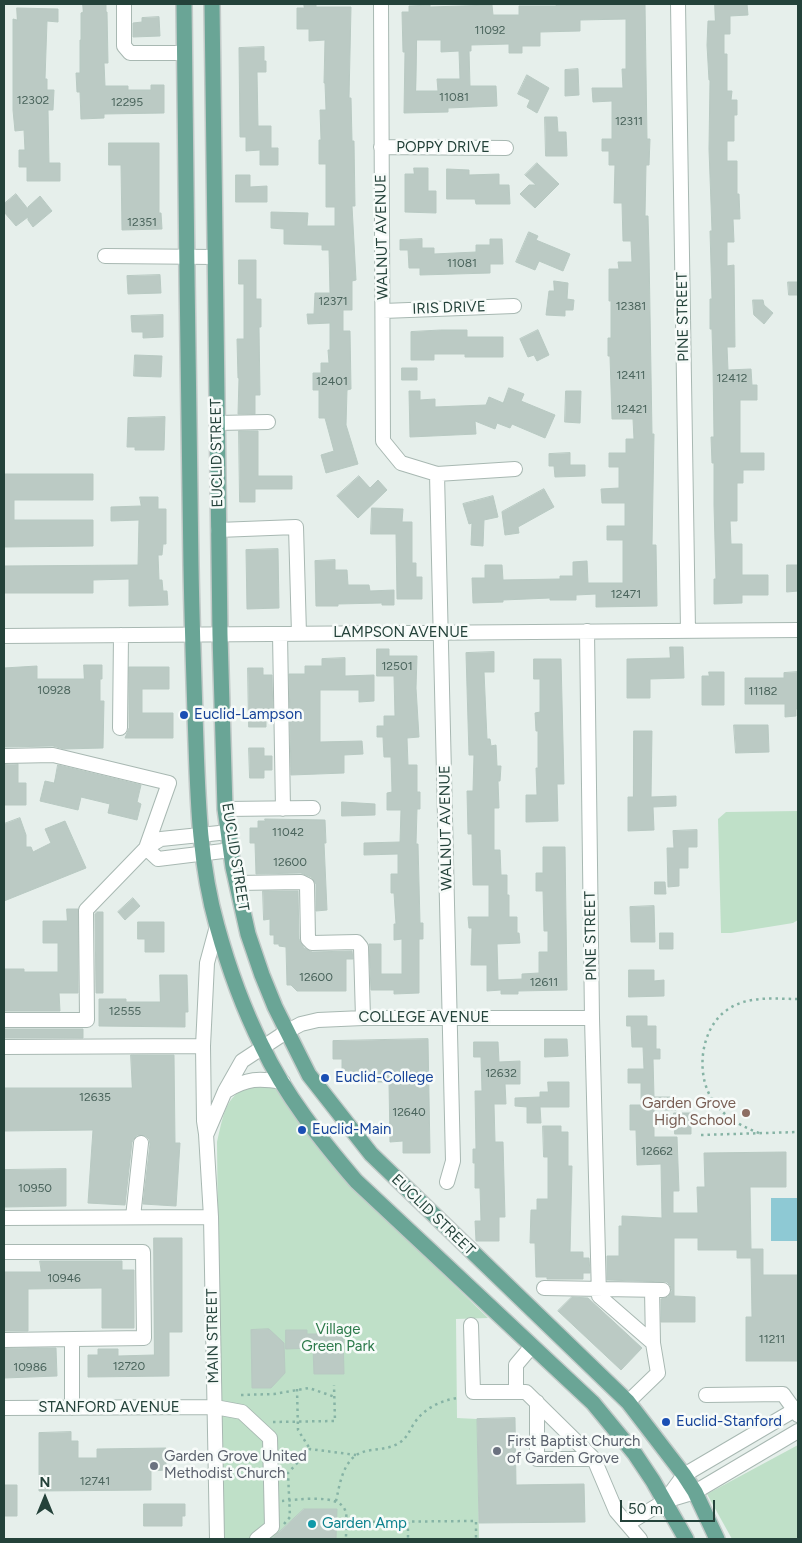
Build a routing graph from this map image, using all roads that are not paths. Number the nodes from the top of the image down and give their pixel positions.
1 (124, 4) edge
2 (184, 4) edge
3 (212, 4) edge
4 (381, 4) edge
5 (678, 4) edge
6 (184, 53) junction
7 (381, 147) junction
8 (506, 148) dead end
9 (105, 256) dead end
10 (187, 257) junction
11 (215, 257) junction
12 (514, 306) dead end
13 (383, 311) junction
14 (268, 422) dead end
15 (217, 423) junction
16 (515, 468) dead end
17 (437, 474) junction
18 (218, 530) junction
19 (798, 630) edge
20 (587, 631) junction
21 (688, 631) junction
22 (442, 633) junction
23 (192, 634) junction
24 (220, 634) junction
25 (280, 634) junction
26 (299, 634) junction
27 (121, 635) junction
28 (4, 636) edge
29 (120, 728) dead end
30 (4, 756) edge
31 (313, 808) dead end
32 (225, 809) junction
33 (283, 809) junction
34 (229, 832) junction
35 (201, 836) junction
36 (146, 848) junction
37 (231, 850) junction
38 (203, 854) junction
39 (237, 883) junction
40 (217, 926) junction
41 (363, 1018) junction
42 (450, 1018) junction
43 (592, 1018) junction
44 (4, 1020) edge
45 (286, 1032) junction
46 (203, 1046) junction
47 (4, 1047) edge
48 (262, 1047) junction
49 (283, 1082) junction
50 (225, 1091) junction
51 (206, 1134) junction
52 (141, 1143) dead end
53 (447, 1182) dead end
54 (211, 1216) junction
55 (133, 1217) junction
56 (4, 1218) edge
57 (4, 1252) edge
58 (544, 1288) dead end
59 (599, 1289) junction
60 (471, 1325) dead end
61 (4, 1340) edge
62 (72, 1340) junction
63 (653, 1344) junction
64 (532, 1346) junction
65 (516, 1392) junction
66 (706, 1395) dead end
67 (537, 1402) junction
68 (628, 1402) junction
69 (215, 1407) junction
70 (4, 1408) edge
71 (72, 1408) junction
72 (797, 1411) edge
73 (798, 1431) edge
74 (594, 1459) junction
75 (684, 1475) junction
76 (695, 1492) junction
77 (665, 1501) junction
78 (627, 1524) junction
79 (217, 1539) edge
80 (257, 1539) edge
81 (640, 1539) edge
82 (686, 1539) edge
83 (717, 1539) edge

1 - 6 street
2 - 6 main road, EUCLID STREET
3 - 11 main road, EUCLID STREET
4 - 7 street, WALNUT AVENUE
5 - 21 street, PINE STREET
6 - 10 main road, EUCLID STREET
7 - 8 street, POPPY DRIVE
7 - 13 street, WALNUT AVENUE
9 - 10 street
10 - 11 street
10 - 23 main road, EUCLID STREET
11 - 15 main road, EUCLID STREET
12 - 13 street, IRIS DRIVE
13 - 17 street, WALNUT AVENUE
14 - 15 street
15 - 18 main road, EUCLID STREET
16 - 17 street
17 - 22 street, WALNUT AVENUE
18 - 24 main road, EUCLID STREET
18 - 26 street
19 - 21 street, LAMPSON AVENUE
20 - 21 street, LAMPSON AVENUE
20 - 22 street, LAMPSON AVENUE
20 - 43 street, PINE STREET
22 - 26 street, LAMPSON AVENUE
22 - 42 street, WALNUT AVENUE
23 - 24 street, LAMPSON AVENUE
23 - 27 street, LAMPSON AVENUE
23 - 35 main road, EUCLID STREET
24 - 25 street, LAMPSON AVENUE
24 - 32 main road, EUCLID STREET
25 - 26 street, LAMPSON AVENUE
25 - 33 street
27 - 28 street, LAMPSON AVENUE
27 - 29 street
30 - 36 street
31 - 33 street
32 - 33 street
32 - 34 main road, EUCLID STREET
34 - 35 street
34 - 37 main road, EUCLID STREET
35 - 36 street
35 - 38 main road, EUCLID STREET
36 - 38 street
36 - 44 street
37 - 38 street
37 - 39 main road, EUCLID STREET
38 - 40 main road, EUCLID STREET
39 - 41 street
39 - 45 main road, EUCLID STREET
40 - 46 street, MAIN STREET
40 - 48 main road, EUCLID STREET
41 - 42 street, COLLEGE AVENUE
41 - 45 street, COLLEGE AVENUE
42 - 43 street, COLLEGE AVENUE
42 - 53 street, WALNUT AVENUE
43 - 59 street, PINE STREET
45 - 48 street, COLLEGE AVENUE
45 - 68 main road, EUCLID STREET
46 - 47 street
46 - 51 street, MAIN STREET
48 - 49 main road, EUCLID STREET
48 - 50 street, MAIN STREET
49 - 50 street
49 - 64 main road, EUCLID STREET
50 - 51 street, MAIN STREET
51 - 54 street, MAIN STREET
52 - 55 street
54 - 55 street
54 - 69 street, MAIN STREET
55 - 56 street
57 - 62 street
58 - 59 street
59 - 63 street
59 - 63 street
60 - 65 street
61 - 62 street
62 - 71 street
63 - 68 street
64 - 65 street
64 - 77 main road, EUCLID STREET
65 - 67 street
66 - 72 street
67 - 74 street
67 - 74 street
68 - 75 main road, EUCLID STREET
69 - 71 street, STANFORD AVENUE
69 - 79 street, MAIN STREET
69 - 80 street, STANFORD AVENUE
70 - 71 street, STANFORD AVENUE
72 - 75 street
73 - 76 street
74 - 78 street
75 - 76 main road, EUCLID STREET
75 - 77 street
76 - 77 street
76 - 83 main road, EUCLID STREET
77 - 78 street
77 - 82 main road, EUCLID STREET
78 - 81 street

